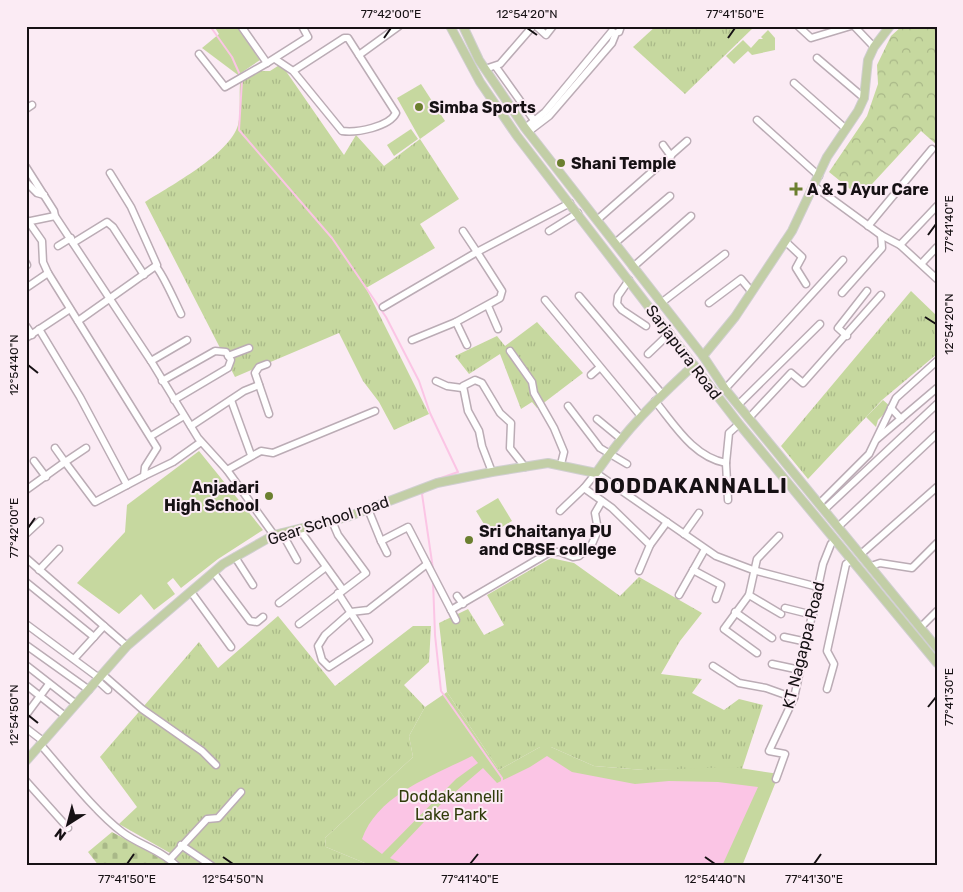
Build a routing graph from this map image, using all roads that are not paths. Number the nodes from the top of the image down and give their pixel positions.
1 (241, 26) edge
2 (302, 26) edge
3 (399, 26) edge
4 (450, 26) edge
5 (463, 26) edge
6 (535, 26) edge
7 (553, 26) edge
8 (622, 26) edge
9 (798, 26) edge
10 (853, 26) edge
11 (890, 26) edge
12 (613, 30) edge
13 (874, 47) junction
14 (199, 54) dead end
15 (359, 55) junction
16 (817, 58) dead end
17 (275, 59) junction
18 (267, 62) junction
19 (496, 67) junction
20 (485, 69) junction
21 (293, 71) junction
22 (794, 82) dead end
23 (864, 98) junction
24 (757, 120) dead end
25 (536, 123) junction
26 (846, 129) junction
27 (526, 130) junction
28 (687, 141) dead end
29 (663, 145) dead end
30 (932, 149) dead end
31 (671, 156) junction
32 (26, 167) edge
33 (110, 173) dead end
34 (818, 176) junction
35 (26, 182) edge
36 (814, 186) junction
37 (44, 195) junction
38 (670, 196) dead end
39 (570, 203) junction
40 (937, 206) edge
41 (578, 213) junction
42 (54, 216) junction
43 (691, 216) dead end
44 (28, 220) edge
45 (597, 220) junction
46 (868, 226) junction
47 (463, 231) dead end
48 (549, 231) dead end
49 (881, 235) junction
50 (72, 240) junction
51 (785, 241) junction
52 (615, 243) junction
53 (58, 246) dead end
54 (900, 246) junction
55 (937, 247) edge
56 (477, 252) junction
57 (725, 254) dead end
58 (843, 260) dead end
59 (922, 263) junction
60 (156, 267) junction
61 (634, 267) junction
62 (48, 273) junction
63 (144, 275) junction
64 (937, 279) edge
65 (629, 280) junction
66 (806, 284) dead end
67 (26, 288) edge
68 (752, 291) junction
69 (867, 291) dead end
70 (842, 293) dead end
71 (881, 295) dead end
72 (579, 296) dead end
73 (110, 299) junction
74 (545, 300) dead end
75 (661, 303) junction
76 (709, 303) dead end
77 (488, 306) junction
78 (383, 307) dead end
79 (70, 309) junction
80 (181, 314) dead end
81 (78, 321) junction
82 (456, 322) junction
83 (820, 324) dead end
84 (26, 326) edge
85 (646, 326) dead end
86 (498, 329) dead end
87 (39, 330) junction
88 (670, 333) junction
89 (29, 336) edge
90 (846, 336) junction
91 (187, 340) dead end
92 (412, 340) dead end
93 (467, 346) dead end
94 (248, 348) dead end
95 (510, 352) dead end
96 (648, 354) dead end
97 (228, 356) junction
98 (703, 356) junction
99 (151, 361) junction
100 (937, 361) edge
101 (267, 364) dead end
102 (694, 365) junction
103 (599, 368) junction
104 (591, 375) dead end
105 (162, 380) junction
106 (436, 381) dead end
107 (258, 385) junction
108 (462, 388) junction
109 (937, 388) edge
110 (725, 389) junction
111 (662, 394) junction
112 (174, 400) junction
113 (231, 400) junction
114 (655, 401) junction
115 (937, 404) edge
116 (738, 405) junction
117 (568, 406) dead end
118 (891, 408) junction
119 (374, 411) dead end
120 (269, 414) dead end
121 (640, 415) junction
122 (184, 416) junction
123 (748, 418) junction
124 (597, 419) dead end
125 (901, 420) junction
126 (739, 424) junction
127 (191, 426) junction
128 (937, 434) edge
129 (151, 436) junction
130 (620, 438) junction
131 (876, 440) junction
132 (201, 442) junction
133 (55, 448) dead end
134 (86, 448) dead end
135 (610, 454) junction
136 (251, 455) junction
137 (34, 461) dead end
138 (65, 462) junction
139 (726, 463) junction
140 (561, 464) junction
141 (627, 464) dead end
142 (525, 467) junction
143 (227, 470) junction
144 (492, 472) junction
145 (596, 473) junction
146 (144, 476) junction
147 (46, 477) junction
148 (127, 486) junction
149 (937, 487) edge
150 (584, 488) junction
151 (26, 490) edge
152 (728, 500) dead end
153 (602, 501) junction
154 (822, 506) junction
155 (368, 509) junction
156 (560, 511) dead end
157 (699, 513) dead end
158 (40, 521) dead end
159 (332, 521) junction
160 (667, 522) junction
161 (839, 526) junction
162 (299, 529) junction
163 (282, 533) junction
164 (26, 534) edge
165 (684, 534) junction
166 (274, 535) junction
167 (779, 536) dead end
168 (835, 540) junction
169 (381, 541) junction
170 (937, 543) edge
171 (650, 545) junction
172 (59, 549) dead end
173 (705, 549) junction
174 (387, 552) dead end
175 (861, 554) junction
176 (235, 557) junction
177 (26, 558) edge
178 (298, 560) dead end
179 (852, 560) junction
180 (426, 564) junction
181 (326, 566) junction
182 (871, 566) junction
183 (39, 570) junction
184 (693, 570) junction
185 (753, 570) junction
186 (639, 571) dead end
187 (214, 573) junction
188 (26, 582) edge
189 (252, 585) dead end
190 (818, 587) junction
191 (341, 591) junction
192 (191, 592) junction
193 (679, 595) dead end
194 (749, 595) junction
195 (457, 596) dead end
196 (716, 599) dead end
197 (279, 602) dead end
198 (462, 604) junction
199 (451, 610) junction
200 (937, 611) edge
201 (351, 612) junction
202 (735, 612) junction
203 (812, 615) junction
204 (263, 617) dead end
205 (456, 620) dead end
206 (26, 624) edge
207 (299, 624) dead end
208 (104, 626) junction
209 (921, 627) junction
210 (94, 637) junction
211 (784, 637) dead end
212 (772, 638) dead end
213 (807, 642) junction
214 (26, 645) edge
215 (126, 646) junction
216 (231, 647) dead end
217 (937, 648) edge
218 (757, 653) dead end
219 (74, 659) junction
220 (937, 663) edge
221 (772, 664) dead end
222 (26, 666) edge
223 (713, 666) dead end
224 (800, 670) junction
225 (99, 677) junction
226 (50, 684) junction
227 (26, 685) edge
228 (827, 689) dead end
229 (89, 690) junction
230 (108, 690) dead end
231 (41, 696) junction
232 (794, 698) junction
233 (76, 704) junction
234 (26, 715) edge
235 (65, 716) junction
236 (26, 728) edge
237 (42, 742) junction
238 (26, 761) edge
239 (216, 765) dead end
240 (776, 780) dead end
241 (26, 781) edge
242 (241, 792) dead end
243 (68, 828) dead end
244 (181, 845) junction
245 (170, 859) junction
246 (178, 866) edge
247 (212, 866) edge

1 - 18 street
2 - 17 street
3 - 15 street
4 - 39 main road, Sarjapura Road
5 - 20 main road, Sarjapura Road
6 - 7 street
6 - 19 street
8 - 12 street
9 - 10 street
10 - 13 street
11 - 13 main road
12 - 25 street
13 - 23 main road
14 - 18 street
15 - 21 street
15 - 21 street
16 - 23 street
17 - 18 street
17 - 21 street
19 - 20 street
19 - 25 street
20 - 27 main road, Sarjapura Road
22 - 26 street
23 - 26 main road
24 - 34 street
25 - 27 street
26 - 34 main road
27 - 45 main road, Sarjapura Road
28 - 31 street
29 - 31 street
30 - 46 street
31 - 45 street
32 - 37 street
33 - 60 street
34 - 36 main road
35 - 37 street
36 - 46 street
36 - 51 main road
37 - 42 street
38 - 52 street
39 - 41 main road, Sarjapura Road
39 - 56 street
40 - 54 street
41 - 48 street
41 - 65 main road, Sarjapura Road
42 - 44 street
42 - 50 street
43 - 61 street
44 - 62 street
45 - 52 main road, Sarjapura Road
46 - 49 street
47 - 56 street
49 - 54 street
49 - 70 street
50 - 53 street
50 - 63 street
50 - 73 street
51 - 66 street
51 - 68 main road
52 - 61 main road, Sarjapura Road
54 - 59 street
55 - 59 street
56 - 77 street
56 - 78 street
57 - 75 street
58 - 110 street
59 - 64 street
60 - 63 street
60 - 80 street
61 - 75 main road, Sarjapura Road
62 - 67 street
62 - 79 street
63 - 73 street
65 - 85 street
65 - 88 main road, Sarjapura Road
68 - 76 street
68 - 98 main road
69 - 90 street
71 - 90 street
72 - 111 street
73 - 81 street
73 - 99 street
74 - 103 street
75 - 98 main road, Sarjapura Road
77 - 82 street
77 - 86 street
79 - 81 street
79 - 87 street
81 - 129 street
82 - 92 street
82 - 93 street
83 - 116 street
84 - 89 street
87 - 89 street
87 - 148 street
88 - 96 street
88 - 102 main road, Sarjapura Road
90 - 123 street
91 - 99 street
94 - 97 street
95 - 140 street
97 - 105 street
97 - 112 street
98 - 110 main road, Sarjapura Road
99 - 105 street
100 - 118 street
101 - 107 street
102 - 111 main road
102 - 126 main road, Sarjapura Road
103 - 104 street
103 - 121 street
105 - 112 street
106 - 108 street
107 - 113 street
107 - 120 street
108 - 142 street
108 - 144 street
109 - 125 street
110 - 116 main road, Sarjapura Road
111 - 114 main road
112 - 122 street
113 - 127 street
113 - 136 street
114 - 121 main road
114 - 139 street
115 - 154 street
116 - 123 main road, Sarjapura Road
117 - 135 street
118 - 125 street
118 - 131 street
119 - 136 street
121 - 130 main road
122 - 127 street
122 - 129 street
123 - 154 main road, Sarjapura Road
124 - 130 street
125 - 131 street
126 - 139 street
126 - 168 main road, Sarjapura Road
127 - 132 street
128 - 161 street
129 - 146 street
130 - 135 main road
131 - 154 street
132 - 143 street
132 - 146 street
133 - 138 street
134 - 138 street
135 - 141 street
135 - 145 main road
136 - 143 street
137 - 147 street
138 - 147 street
138 - 148 street
139 - 152 street
140 - 142 main road, Gear School road
140 - 145 main road, Gear School road
142 - 144 main road, Gear School road
143 - 166 street
144 - 155 main road, Gear School road
145 - 150 street
145 - 160 street
146 - 148 street
147 - 151 street
149 - 175 street
150 - 153 street
150 - 156 street
153 - 171 street
153 - 198 street
154 - 161 main road, Sarjapura Road
155 - 159 main road, Gear School road
155 - 169 street
157 - 165 street
158 - 164 street
159 - 162 main road, Gear School road
159 - 191 street
160 - 165 street
160 - 171 street
161 - 175 main road, Sarjapura Road
162 - 163 main road, Gear School road
162 - 181 street
163 - 166 main road, Gear School road
163 - 178 street
165 - 173 street
166 - 176 main road, Gear School road
167 - 185 street
168 - 179 main road, Sarjapura Road
168 - 190 street, KT Nagappa Road
169 - 174 street
169 - 180 street
170 - 182 street
171 - 186 street
172 - 183 street
173 - 184 street
173 - 185 street
175 - 182 main road, Sarjapura Road
176 - 187 main road, Gear School road
176 - 189 street
177 - 183 street
179 - 220 main road, Sarjapura Road
179 - 228 street
180 - 199 street
180 - 201 street
181 - 191 street
181 - 197 street
182 - 209 main road, Sarjapura Road
183 - 208 street
184 - 193 street
184 - 196 street
185 - 190 street
185 - 194 street
187 - 192 main road, Gear School road
187 - 204 street
188 - 210 street
190 - 203 street, KT Nagappa Road
191 - 201 street
191 - 207 street
192 - 215 main road, Gear School road
192 - 216 street
194 - 202 street
194 - 203 street
195 - 198 street
198 - 199 street
199 - 205 street
200 - 209 street
201 - 201 street
202 - 212 street
202 - 218 street
203 - 213 street, KT Nagappa Road
206 - 219 street
208 - 210 street
208 - 215 street
209 - 217 main road, Sarjapura Road
210 - 219 street
211 - 213 street
213 - 224 street, KT Nagappa Road
214 - 229 street
215 - 225 main road, Gear School road
219 - 225 street
221 - 224 street
222 - 226 street
223 - 232 street
224 - 232 street, KT Nagappa Road
225 - 229 main road, Gear School road
225 - 230 street
225 - 239 street
226 - 231 street
226 - 233 street
227 - 231 street
229 - 233 main road, Gear School road
231 - 234 street
231 - 235 street
232 - 240 street, KT Nagappa Road
233 - 235 main road, Gear School road
235 - 237 main road, Gear School road
236 - 237 street
237 - 238 main road, Gear School road
237 - 245 street
241 - 243 street
242 - 244 street
244 - 245 street
244 - 247 street
245 - 246 street

